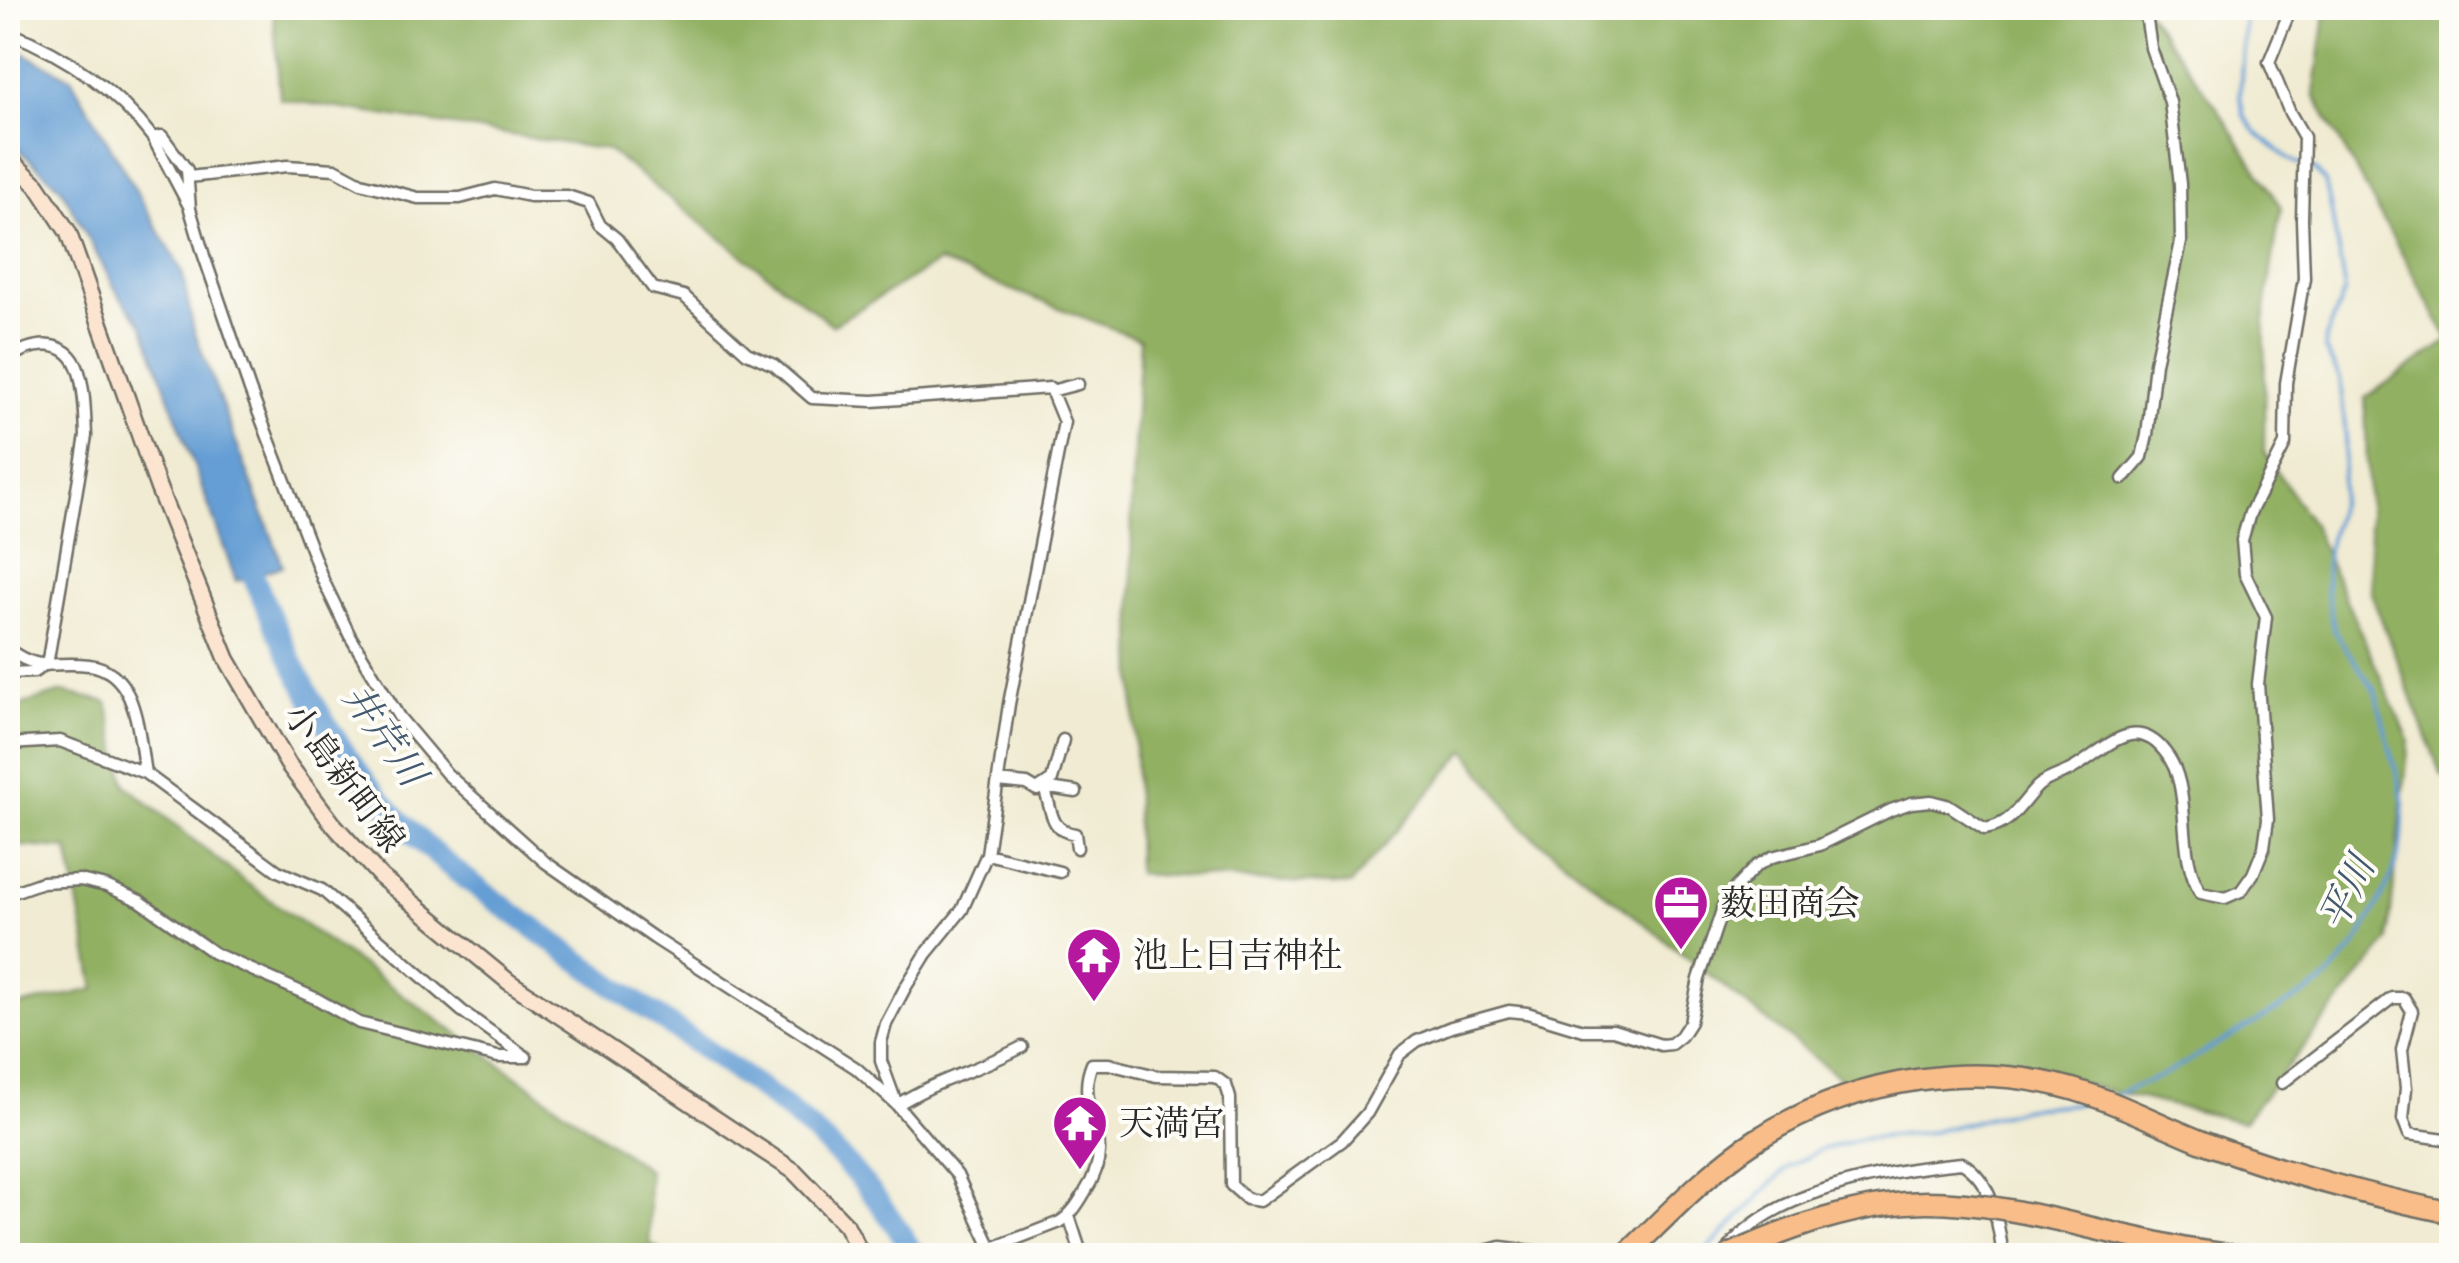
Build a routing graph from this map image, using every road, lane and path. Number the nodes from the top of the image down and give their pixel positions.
1 (2144, 8) edge
2 (2291, 8) edge
3 (8, 32) edge
4 (153, 138) junction
5 (8, 158) edge
6 (190, 177) junction
7 (190, 209) junction
8 (8, 359) edge
9 (1078, 384) dead end
10 (1051, 391) junction
11 (2123, 480) dead end
12 (8, 649) edge
13 (45, 665) junction
14 (8, 673) edge
15 (1062, 740) dead end
16 (8, 744) edge
17 (145, 773) junction
18 (998, 781) junction
19 (1042, 786) junction
20 (1076, 792) dead end
21 (1077, 848) dead end
22 (987, 854) junction
23 (1060, 872) dead end
24 (8, 894) edge
25 (1022, 1047) dead end
26 (2282, 1083) dead end
27 (897, 1106) junction
28 (2452, 1140) edge
29 (2452, 1212) edge
30 (1069, 1216) junction
31 (993, 1252) edge
32 (862, 1256) edge
33 (972, 1256) edge
34 (1082, 1256) edge
35 (1421, 1256) edge
36 (1439, 1256) edge
37 (1464, 1256) edge
38 (1574, 1256) edge
39 (1625, 1256) edge
40 (1726, 1256) edge
41 (2003, 1256) edge
42 (2236, 1256) edge

1 - 11 street
2 - 30 street
3 - 4 street
4 - 6 street
4 - 7 street
5 - 32 main road, 小島新町線
6 - 7 street
6 - 10 street
7 - 27 street
8 - 13 street
9 - 10 street
10 - 18 street
12 - 13 street
13 - 14 street
13 - 17 street
15 - 19 street
16 - 17 street
17 - 24 street
18 - 19 street
18 - 22 street
19 - 20 street
19 - 21 street
22 - 23 street
22 - 27 street
25 - 27 street
26 - 28 street
27 - 31 street
29 - 39 highway
30 - 31 street
30 - 34 street
31 - 33 street
35 - 36 street
37 - 38 street
40 - 41 street
40 - 42 highway, bridge

